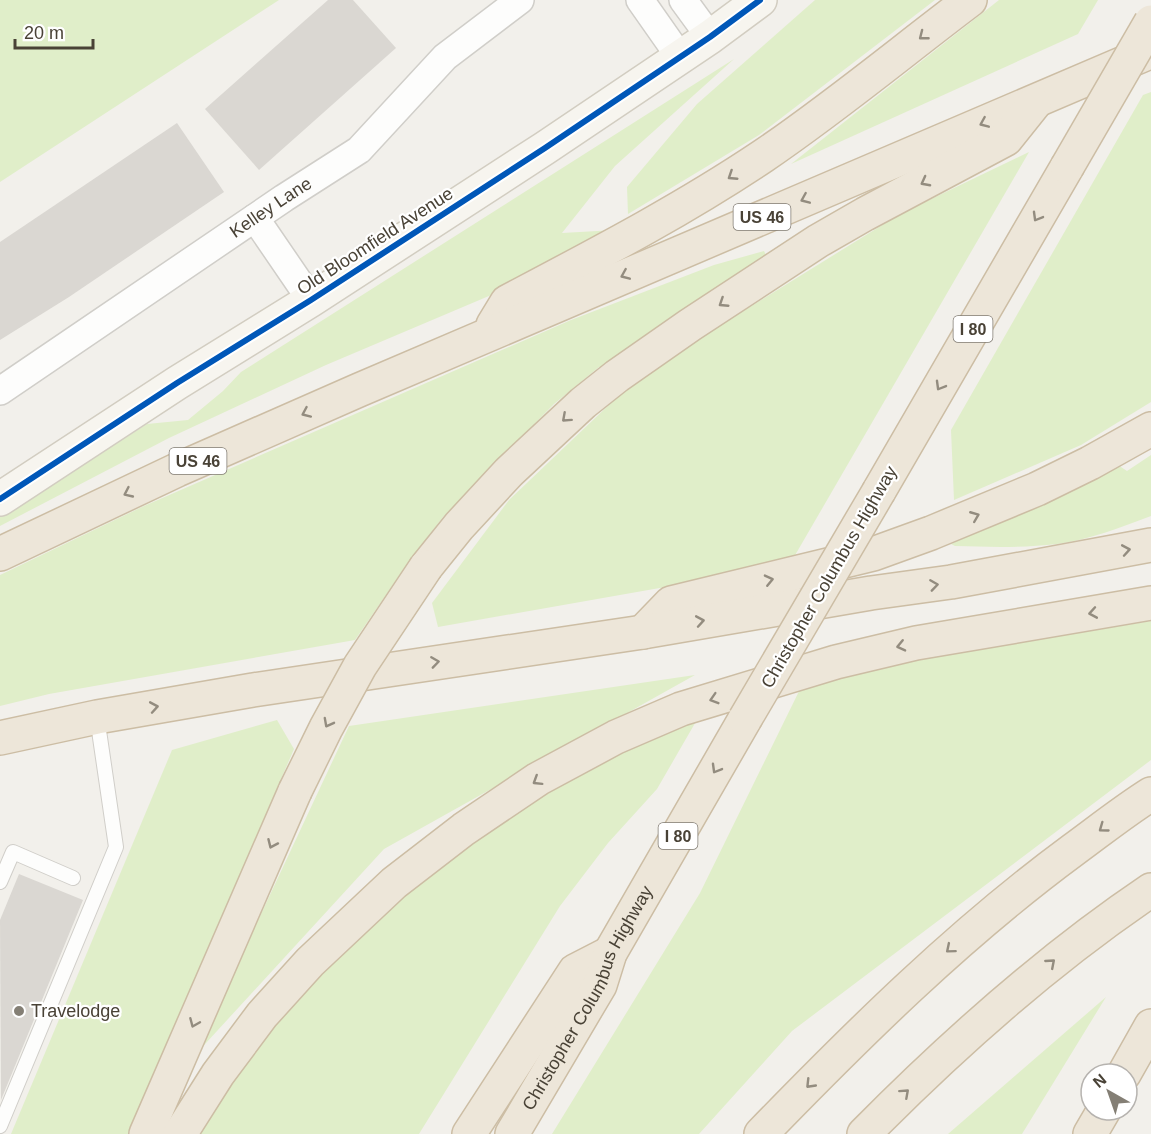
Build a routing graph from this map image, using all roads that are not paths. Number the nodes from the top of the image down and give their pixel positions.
1 (520, 0) edge
2 (640, 0) edge
3 (683, 0) edge
4 (760, 0) edge
5 (970, 0) edge
6 (1151, 22) edge
7 (710, 37) junction
8 (1151, 51) edge
9 (680, 57) junction
10 (1038, 100) junction
11 (255, 218) junction
12 (312, 300) junction
13 (487, 334) junction
14 (0, 391) edge
15 (1151, 429) edge
16 (0, 499) edge
17 (1151, 545) edge
18 (0, 554) edge
19 (1151, 603) edge
20 (643, 632) junction
21 (97, 717) junction
22 (0, 738) edge
23 (1151, 794) edge
24 (73, 878) dead end
25 (0, 882) edge
26 (1151, 890) edge
27 (610, 953) junction
28 (1151, 1026) edge
29 (1131, 1062) edge
30 (0, 1126) edge
31 (146, 1134) edge
32 (180, 1134) edge
33 (469, 1134) edge
34 (512, 1134) edge
35 (761, 1134) edge
36 (864, 1134) edge

1 - 11 street, Kelley Lane
2 - 9 street
3 - 7 street
4 - 7 street, Old Bloomfield Avenue
5 -> 13 highway
6 -> 27 highway, Christopher Columbus Highway / I 80, bridge
7 - 9 street, Old Bloomfield Avenue
8 - 10 highway, US 46
9 - 12 street, Old Bloomfield Avenue
10 -> 13 highway, US 46
10 -> 31 highway, bridge
11 - 12 street
11 - 14 street, Kelley Lane
12 - 16 street, Old Bloomfield Avenue
13 -> 18 highway, US 46
20 -> 15 highway
20 -> 17 highway
19 -> 32 highway
21 -> 20 highway
21 - 22 highway
21 - 30 lane
23 -> 35 highway
24 - 25 lane
36 -> 26 highway
27 - 33 highway
27 - 34 highway, Christopher Columbus Highway / I 80
28 - 29 highway

